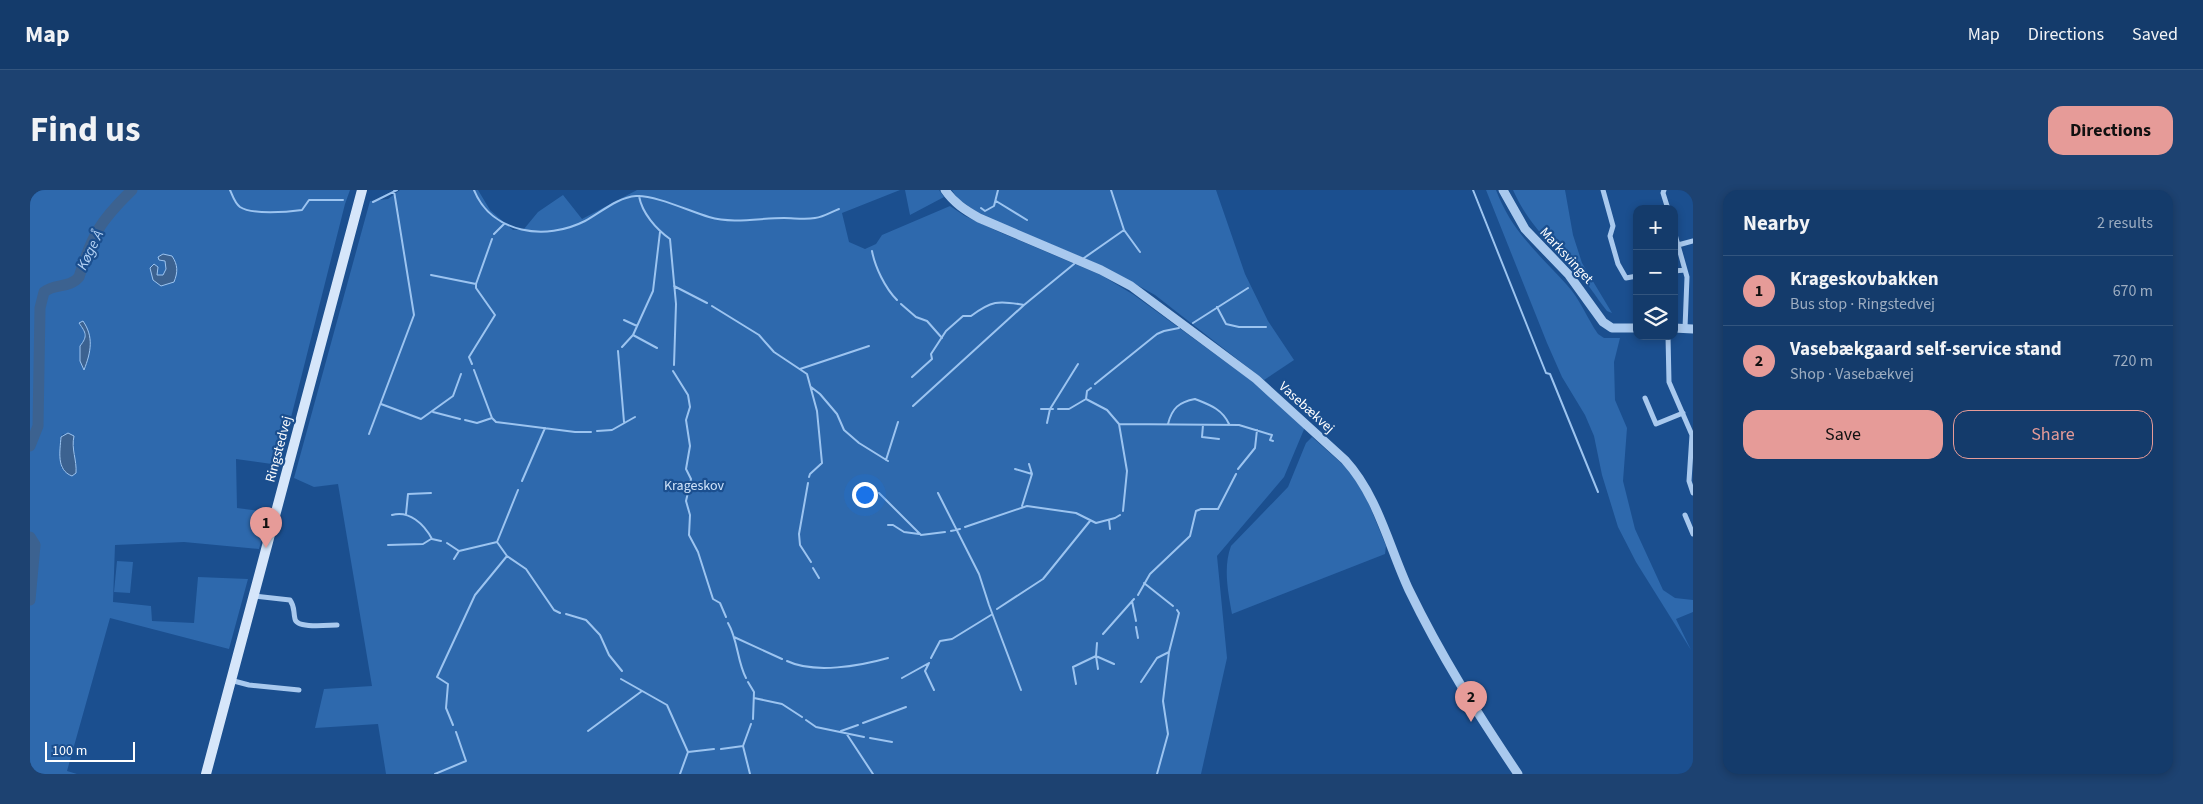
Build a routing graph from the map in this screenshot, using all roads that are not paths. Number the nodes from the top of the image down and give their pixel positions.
1 (362, 190) edge
2 (945, 190) edge
3 (1503, 190) edge
4 (1603, 190) edge
5 (1664, 190) edge
6 (1667, 205) edge
7 (1693, 241) edge
8 (1678, 245) joint
9 (1686, 270) junction
10 (1678, 271) edge
11 (1633, 277) edge
12 (1686, 303) junction
13 (1693, 304) edge
14 (1633, 328) edge
15 (1689, 328) edge
16 (1668, 340) edge
17 (1645, 398) dead end
18 (1683, 413) junction
19 (1693, 493) edge
20 (1685, 515) dead end
21 (1693, 534) edge
22 (253, 596) junction
23 (337, 625) dead end
24 (230, 680) junction
25 (299, 690) dead end
26 (206, 774) edge
27 (1518, 774) edge

1 - 22 main road, Ringstedvej
2 - 27 street, Vasebækvej
3 - 14 street, Marksvinget
4 - 11 street
5 - 6 street
7 - 8 street
8 - 9 street
9 - 10 street
9 - 12 street
12 - 13 street
12 - 15 street
16 - 18 street
17 - 18 street
18 - 19 street
20 - 21 street
22 - 23 street
22 - 24 main road, Ringstedvej
24 - 25 street
24 - 26 main road, Ringstedvej

